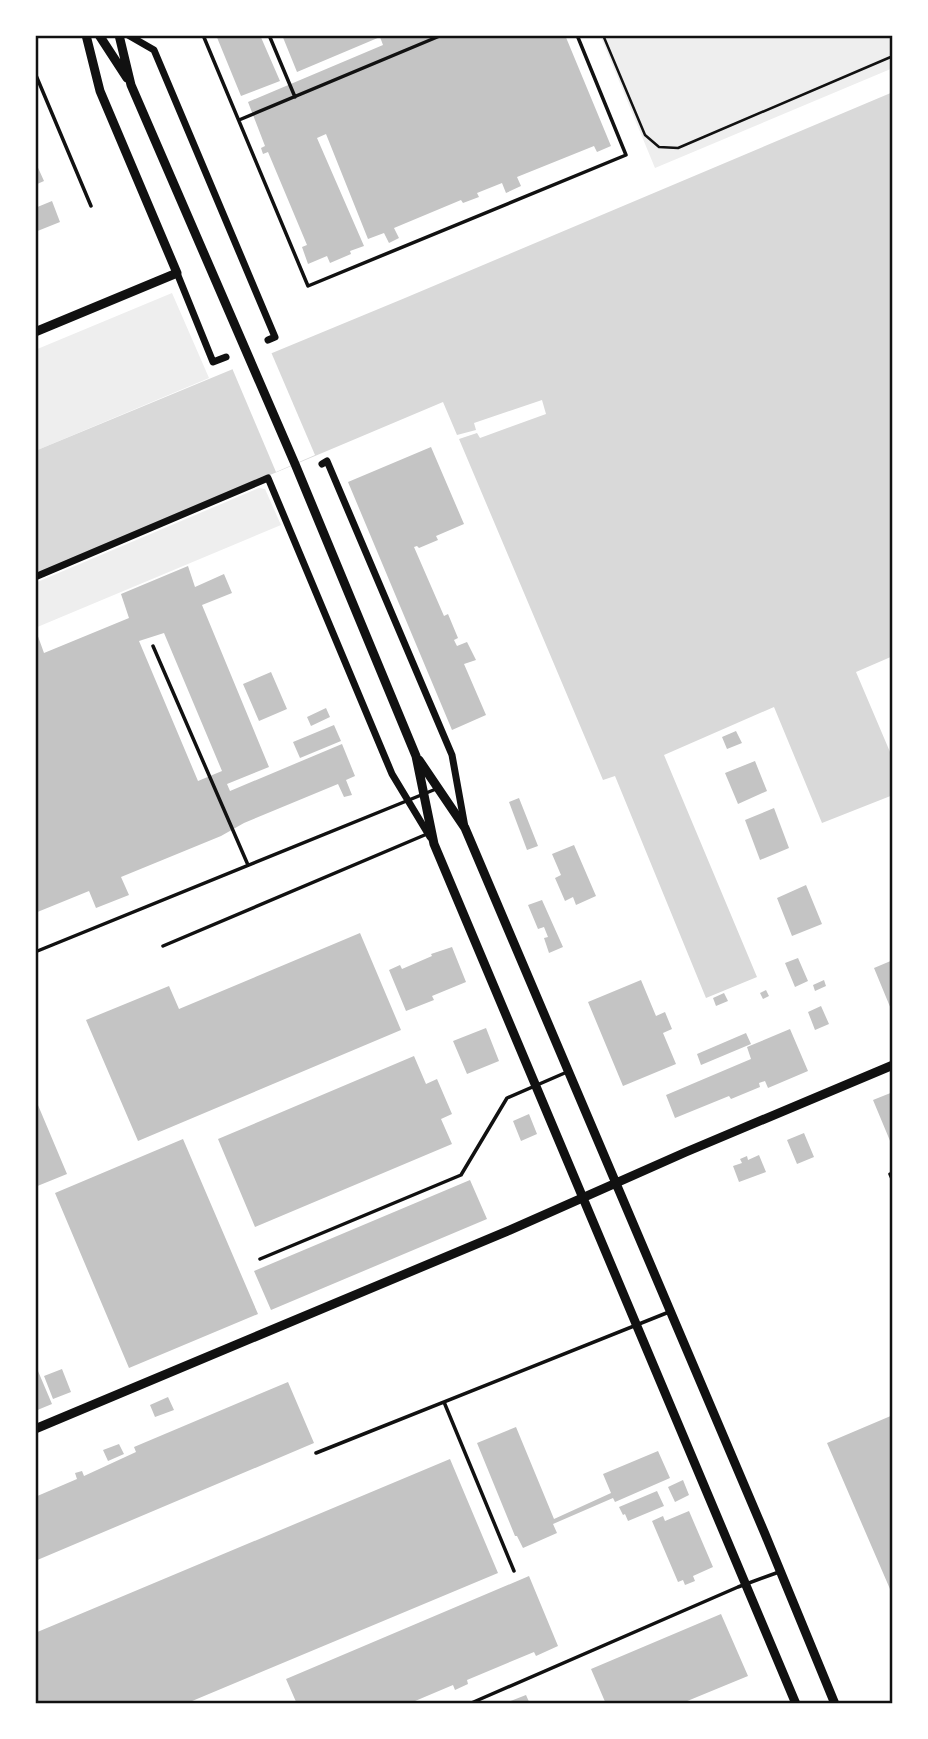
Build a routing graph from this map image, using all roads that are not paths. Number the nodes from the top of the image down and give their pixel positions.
1 (86, 35) edge
2 (99, 35) edge
3 (118, 35) edge
4 (128, 35) edge
5 (203, 35) edge
6 (269, 35) edge
7 (442, 35) edge
8 (577, 35) edge
9 (35, 74) edge
10 (131, 85) junction
11 (295, 97) junction
12 (239, 120) junction
13 (91, 206) dead end
14 (177, 272) junction
15 (35, 332) edge
16 (268, 340) dead end
17 (226, 357) dead end
18 (322, 464) dead end
19 (35, 577) edge
20 (153, 646) dead end
21 (416, 756) junction
22 (438, 788) junction
23 (424, 793) junction
24 (408, 800) junction
25 (465, 828) junction
26 (430, 832) junction
27 (248, 865) junction
28 (163, 946) dead end
29 (35, 952) edge
30 (893, 1065) edge
31 (569, 1072) junction
32 (536, 1086) junction
33 (890, 1174) dead end
34 (893, 1181) edge
35 (617, 1182) junction
36 (582, 1197) junction
37 (260, 1259) dead end
38 (671, 1311) junction
39 (636, 1325) junction
40 (444, 1402) junction
41 (35, 1429) edge
42 (316, 1453) dead end
43 (513, 1571) dead end
44 (781, 1572) junction
45 (746, 1584) junction
46 (469, 1704) edge
47 (796, 1704) edge
48 (835, 1704) edge

1 - 14 street
2 - 10 street
3 - 10 street
4 - 16 street
5 - 12 lane
6 - 11 lane
7 - 11 lane
8 - 12 lane
9 - 13 lane
10 - 21 street
11 - 12 lane
14 - 15 street
14 - 17 street
18 - 25 street
19 - 24 street
20 - 27 lane
21 - 22 street
21 - 23 street
22 - 23 lane
22 - 25 street
23 - 24 lane
23 - 26 street
24 - 26 street
24 - 27 lane
25 - 31 street
26 - 28 lane
26 - 32 street
27 - 29 lane
30 - 35 street
31 - 32 lane
31 - 35 street
32 - 36 street
32 - 37 lane
33 - 34 lane
35 - 36 street
35 - 38 street
36 - 39 street
36 - 41 street
38 - 39 lane
38 - 44 street
39 - 40 lane
39 - 45 street
40 - 42 lane
40 - 43 lane
44 - 45 lane
44 - 48 street
45 - 46 lane
45 - 47 street

